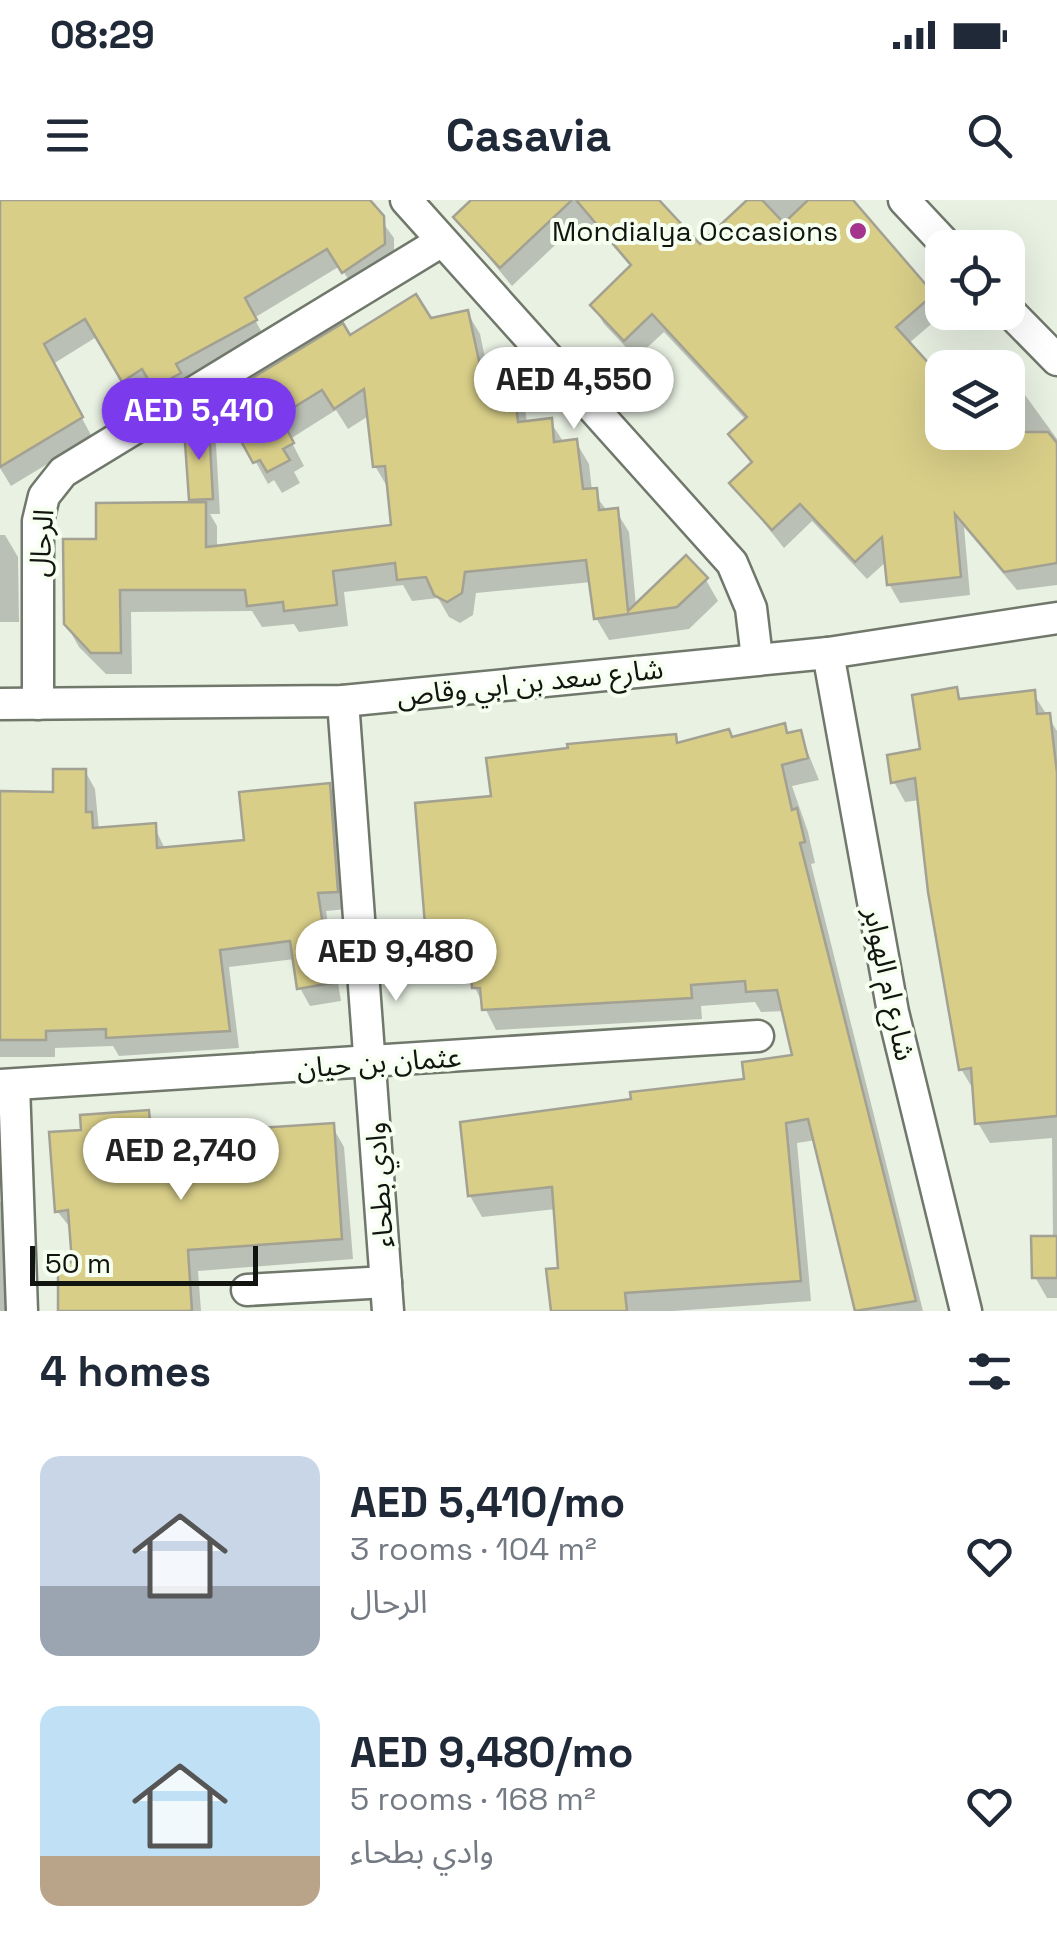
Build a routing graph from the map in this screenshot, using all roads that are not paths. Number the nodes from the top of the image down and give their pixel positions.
1 (406, 200) edge
2 (904, 200) edge
3 (932, 230) edge
4 (442, 241) junction
5 (1025, 327) edge
6 (1057, 360) edge
7 (1057, 618) edge
8 (828, 653) junction
9 (757, 658) junction
10 (342, 701) junction
11 (0, 704) edge
12 (38, 704) junction
13 (758, 1036) dead end
14 (370, 1063) junction
15 (7, 1084) edge
16 (247, 1290) dead end
17 (386, 1296) edge
18 (22, 1311) edge
19 (966, 1311) edge

1 - 4 street
2 - 3 street
4 - 9 street
4 - 12 street, الرحال
5 - 6 street
7 - 8 street, شارع سعد بن ابي وقاص
8 - 9 street, شارع سعد بن ابي وقاص
8 - 19 street, شارع ام الهوابر
9 - 10 street, شارع سعد بن ابي وقاص
10 - 12 street, شارع سعد بن ابي وقاص
10 - 14 street, وادي بطحاء
11 - 12 street, شارع سعد بن ابي وقاص
13 - 14 street, عثمان بن حيان
14 - 15 street, عثمان بن حيان
14 - 17 street, وادي بطحاء
15 - 18 street
16 - 17 street

